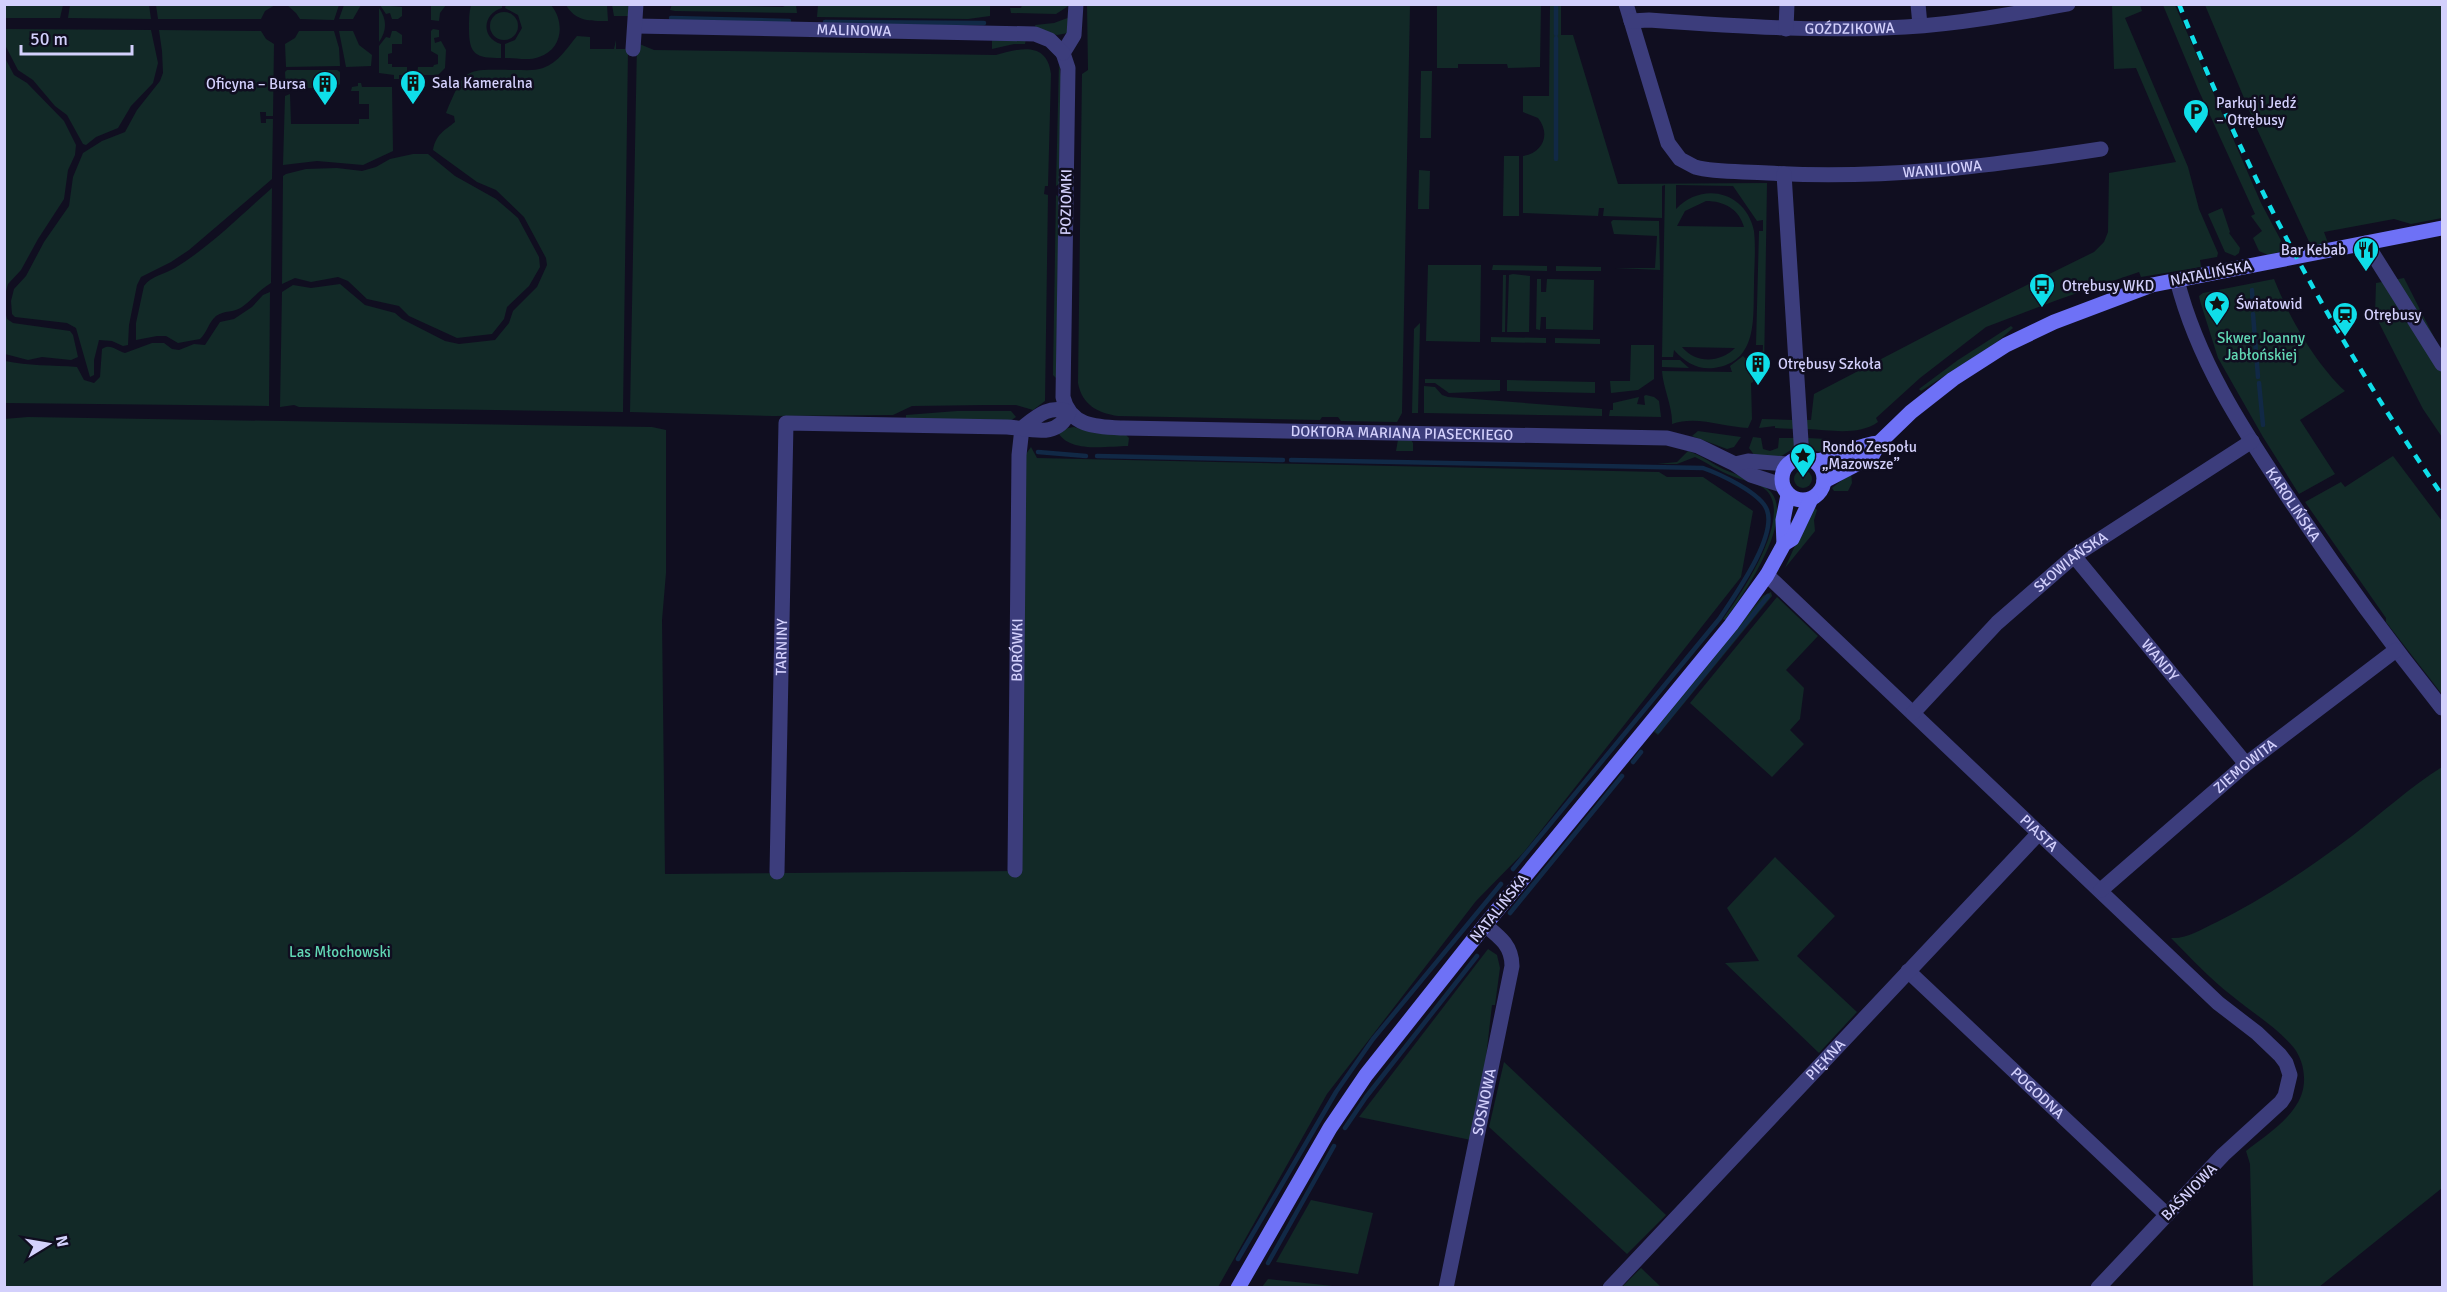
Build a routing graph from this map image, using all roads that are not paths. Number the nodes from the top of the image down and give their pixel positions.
1 (636, 4) edge
2 (1076, 4) edge
3 (1626, 4) edge
4 (1787, 4) edge
5 (1918, 4) edge
6 (2068, 4) edge
7 (1630, 21) junction
8 (1920, 25) junction
9 (636, 26) junction
10 (1786, 29) junction
11 (633, 49) dead end
12 (1063, 53) junction
13 (2101, 149) dead end
14 (1784, 174) junction
15 (2442, 228) edge
16 (2366, 243) junction
17 (2177, 280) junction
18 (2442, 364) edge
19 (1067, 408) junction
20 (1022, 428) junction
21 (2252, 441) junction
22 (1879, 443) junction
23 (1809, 459) junction
24 (1735, 464) junction
25 (1787, 464) junction
26 (1824, 481) junction
27 (1785, 490) junction
28 (1811, 499) junction
29 (1784, 544) junction
30 (2074, 556) junction
31 (1767, 575) junction
32 (2397, 650) junction
33 (2442, 708) edge
34 (1912, 713) junction
35 (2246, 764) junction
36 (2039, 833) junction
37 (1015, 870) dead end
38 (777, 872) dead end
39 (2101, 890) junction
40 (1485, 925) junction
41 (1908, 971) junction
42 (2283, 1100) joint
43 (2167, 1215) junction
44 (1238, 1287) edge
45 (1446, 1287) edge
46 (1610, 1287) edge
47 (2098, 1287) edge

1 - 9 street
2 - 12 street
3 - 7 street, WANILIOWA
4 - 10 street
5 - 8 street
6 - 8 street, GOŹDZIKOWA
7 - 10 street, GOŹDZIKOWA
7 - 14 street, WANILIOWA
8 - 10 street, GOŹDZIKOWA
9 - 11 street
9 - 12 street, MALINOWA
12 - 19 street, POZIOMKI
13 - 14 street, WANILIOWA
14 - 23 street
15 - 16 main road, NATALIŃSKA
16 - 17 main road, NATALIŃSKA
16 - 18 street
17 - 21 street, KAROLIŃSKA
17 - 22 main road, NATALIŃSKA
19 - 20 street
19 - 24 street, DOKTORA MARIANA PIASECKIEGO
20 - 37 street, BORÓWKI
20 - 38 street, TARNINY
21 - 30 street, SŁOWIAŃSKA
21 - 32 street, KAROLIŃSKA
22 - 23 main road, NATALIŃSKA
22 - 26 main road, NATALIŃSKA
23 - 25 main road
23 - 26 main road
24 - 25 street, DOKTORA MARIANA PIASECKIEGO
24 - 27 street, DOKTORA MARIANA PIASECKIEGO
25 - 27 main road
26 - 28 main road
27 - 28 main road
27 - 29 main road, NATALIŃSKA
28 - 29 main road, NATALIŃSKA
29 - 31 main road, NATALIŃSKA
30 - 34 street, SŁOWIAŃSKA
30 - 35 street, WANDY
31 - 34 street, PIASTA
31 - 40 main road, NATALIŃSKA
32 - 33 street, KAROLIŃSKA
32 - 35 street, ZIEMOWITA
34 - 36 street, PIASTA
35 - 39 street, ZIEMOWITA
36 - 39 street, PIASTA
36 - 41 street, PIĘKNA
39 - 42 street, PIASTA
40 - 44 main road, NATALIŃSKA
40 - 45 street, SOSNOWA
41 - 43 street, POGODNA
41 - 46 street, PIĘKNA
42 - 43 street, BAŚNIOWA
43 - 47 street, BAŚNIOWA

